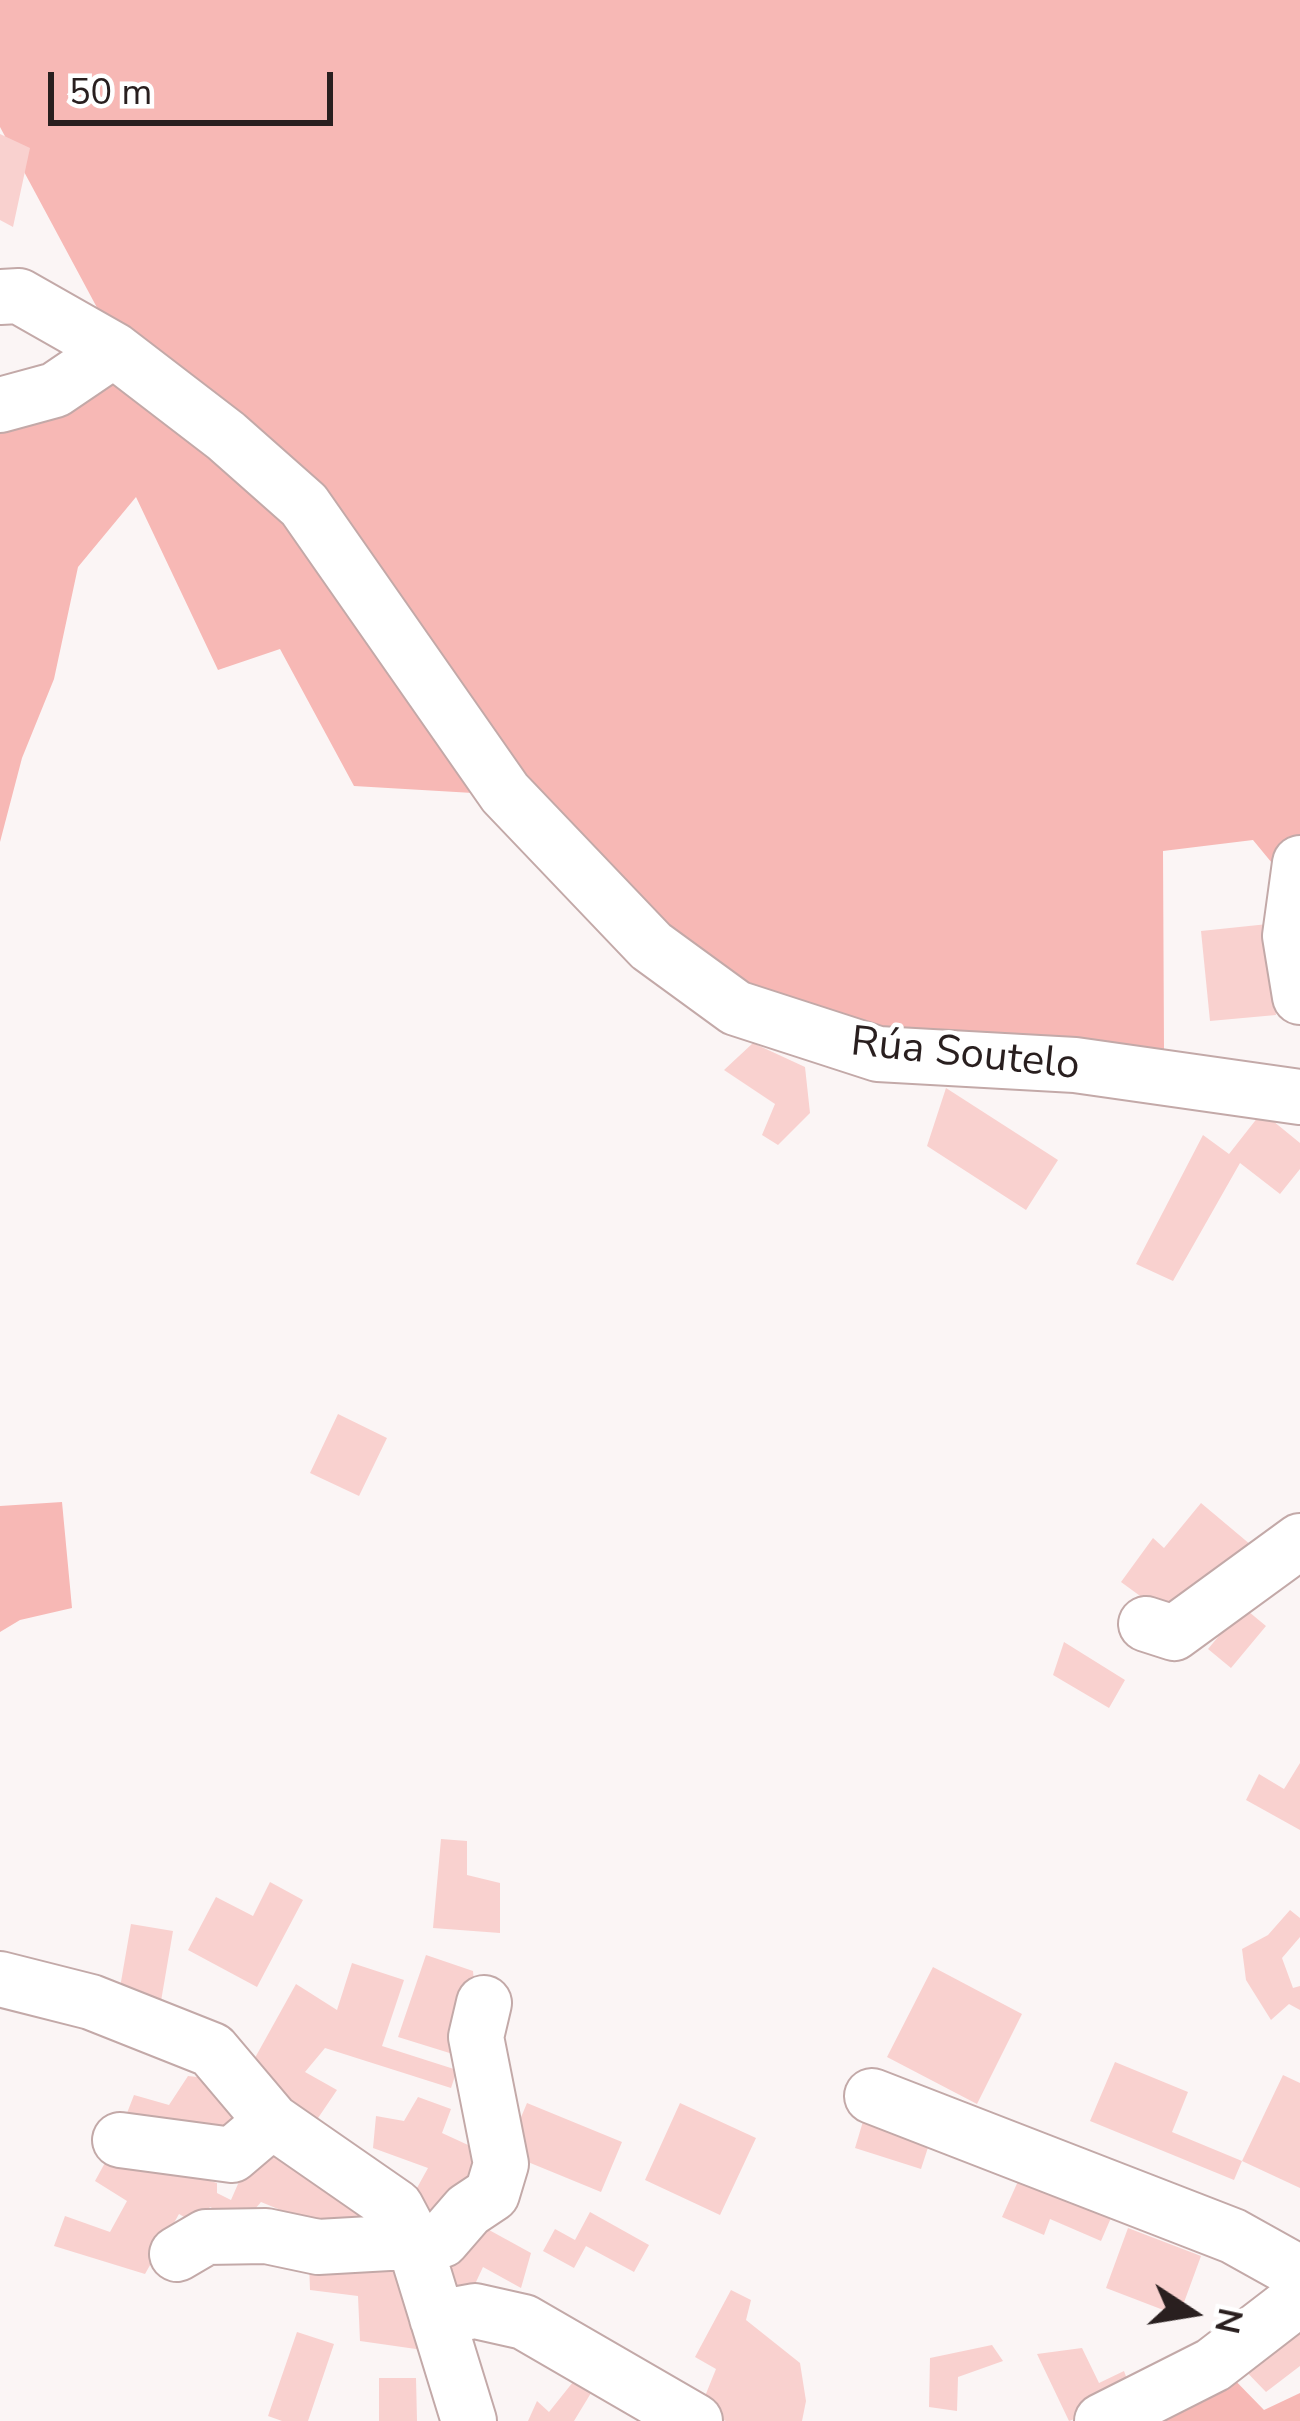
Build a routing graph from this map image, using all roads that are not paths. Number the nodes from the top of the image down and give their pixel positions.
1 (0, 297) edge
2 (113, 350) junction
3 (0, 405) edge
4 (1300, 862) edge
5 (1300, 997) edge
6 (1300, 1097) edge
7 (1300, 1541) edge
8 (1146, 1624) dead end
9 (0, 1979) edge
10 (484, 2003) dead end
11 (872, 2096) dead end
12 (272, 2122) junction
13 (120, 2140) dead end
14 (413, 2239) junction
15 (177, 2254) dead end
16 (1300, 2280) edge
17 (1300, 2298) edge
18 (437, 2318) junction
19 (469, 2421) edge
20 (695, 2421) edge
21 (1102, 2421) edge

1 - 2 street, Rúa Soutelo
2 - 3 street
2 - 6 street, Rúa Soutelo
4 - 5 street
7 - 8 street
9 - 12 street
10 - 14 street
11 - 16 street
12 - 13 street
12 - 14 street
14 - 15 street
14 - 18 street
17 - 21 street
18 - 19 street
18 - 20 street

